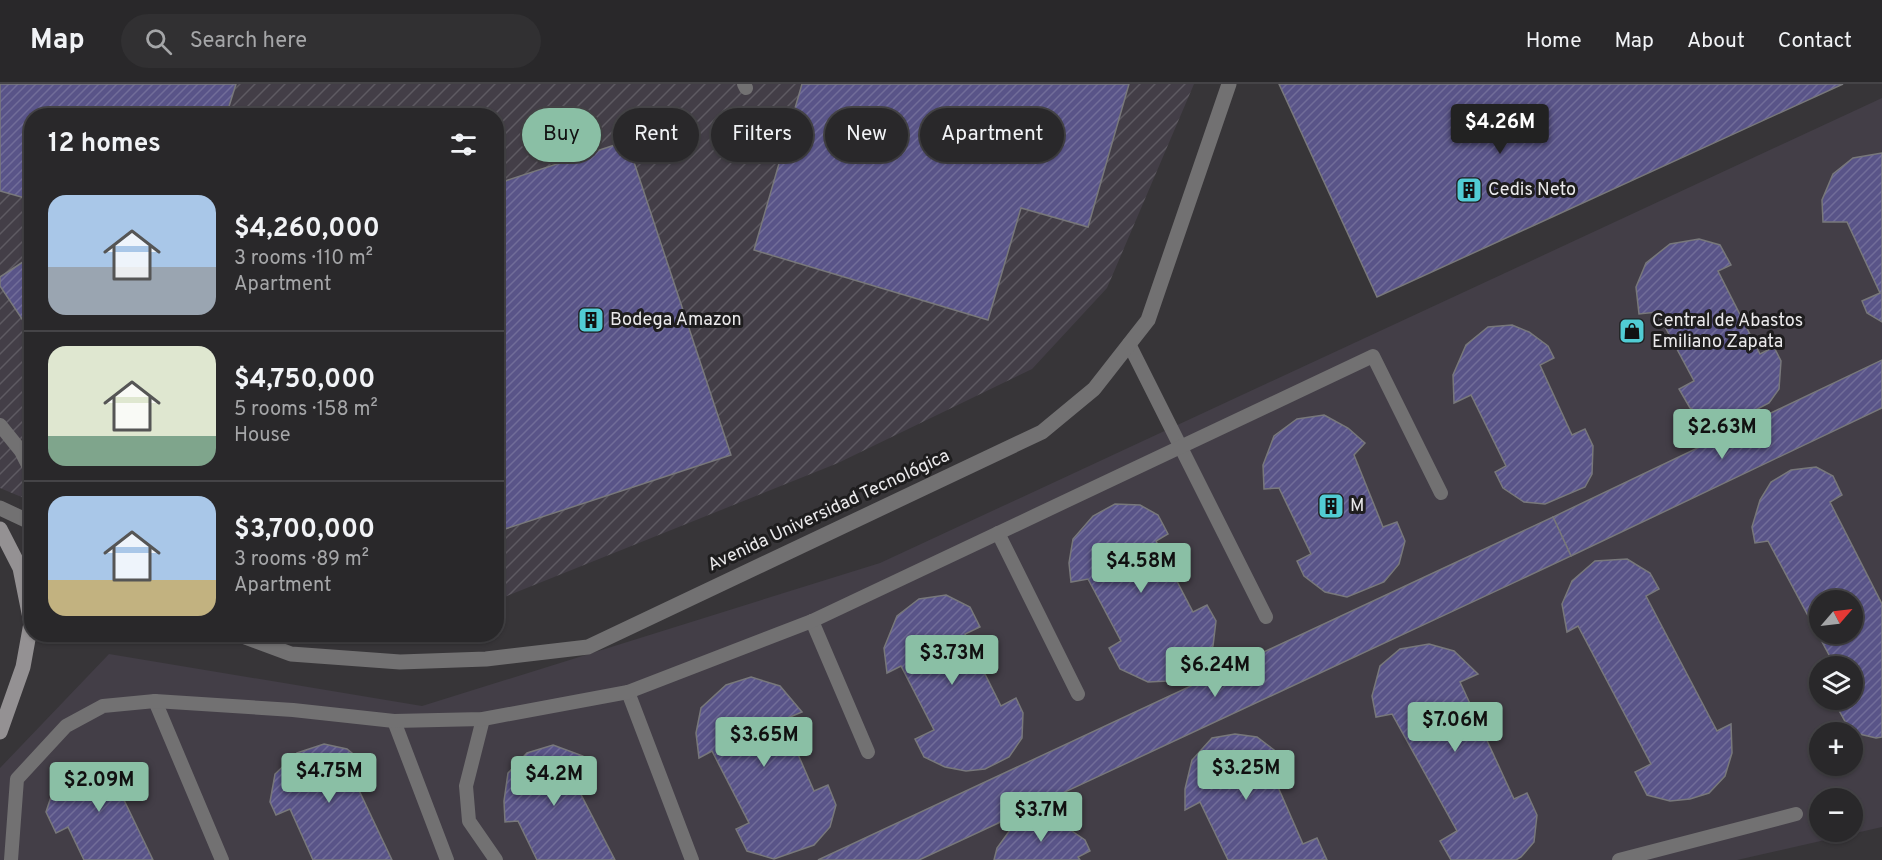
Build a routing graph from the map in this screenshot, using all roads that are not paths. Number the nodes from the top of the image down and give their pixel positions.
1 (1228, 84) edge
2 (1129, 344) junction
3 (0, 425) edge
4 (1181, 447) junction
5 (24, 457) edge
6 (1441, 493) dead end
7 (0, 508) edge
8 (24, 519) edge
9 (0, 528) edge
10 (998, 533) junction
11 (24, 588) edge
12 (1266, 617) dead end
13 (812, 621) junction
14 (28, 642) edge
15 (259, 642) edge
16 (628, 692) junction
17 (1078, 694) dead end
18 (155, 701) junction
19 (483, 719) junction
20 (394, 721) junction
21 (0, 732) edge
22 (868, 752) dead end
23 (1796, 814) dead end
24 (11, 860) edge
25 (222, 860) edge
26 (447, 860) edge
27 (496, 860) edge
28 (692, 860) edge
29 (1619, 860) edge

1 - 2 street, Avenida Universidad Tecnológica
2 - 4 lane
2 - 15 street, Avenida Universidad Tecnológica
3 - 5 lane
4 - 6 lane
4 - 10 lane
4 - 12 lane
7 - 8 street
9 - 11 main road
10 - 13 lane
10 - 17 lane
13 - 16 lane
13 - 22 lane
14 - 21 main road
16 - 19 lane
16 - 28 lane
18 - 20 lane
18 - 24 lane
18 - 25 lane
19 - 20 lane
19 - 27 lane
20 - 26 lane
23 - 29 lane

